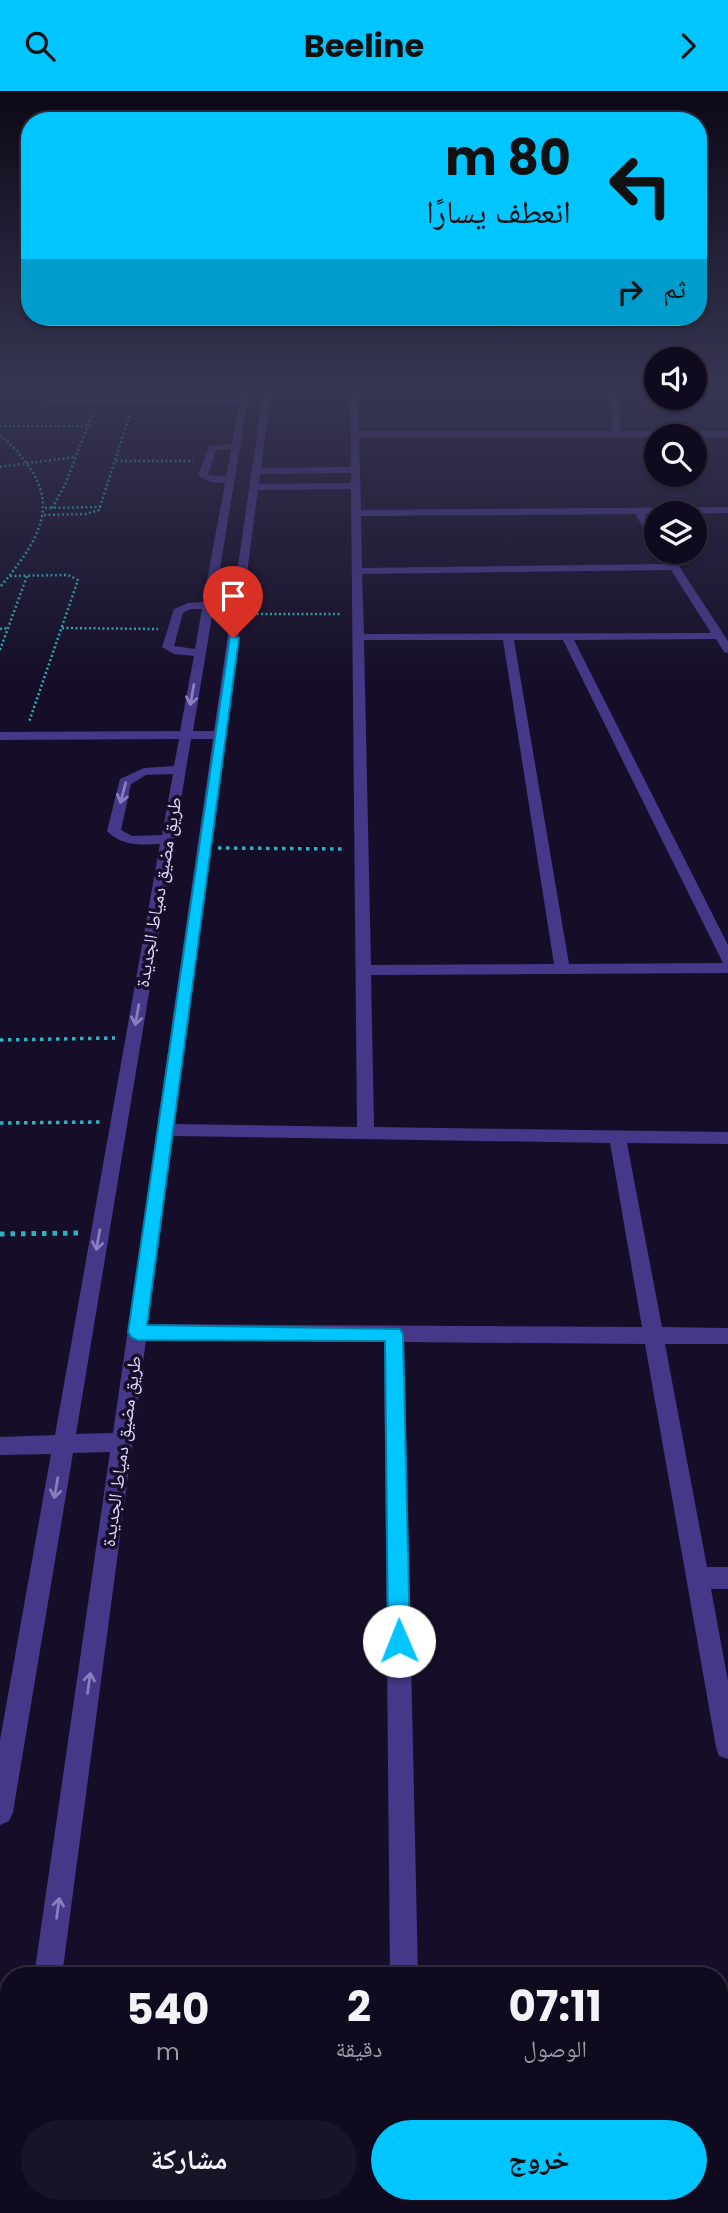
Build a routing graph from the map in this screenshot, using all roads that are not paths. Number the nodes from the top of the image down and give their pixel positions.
1 (228, 485) edge
2 (255, 485) edge
3 (340, 485) edge
4 (354, 486) joint
5 (638, 510) junction
6 (728, 510) edge
7 (355, 513) junction
8 (644, 520) edge
9 (672, 564) edge
10 (674, 567) junction
11 (356, 571) junction
12 (208, 605) junction
13 (508, 636) junction
14 (567, 636) junction
15 (719, 636) junction
16 (357, 637) junction
17 (728, 650) edge
18 (200, 653) junction
19 (185, 735) junction
20 (220, 735) junction
21 (0, 736) edge
22 (179, 770) junction
23 (167, 839) junction
24 (728, 960) edge
25 (728, 968) edge
26 (562, 969) junction
27 (363, 970) junction
28 (166, 1130) junction
29 (366, 1133) junction
30 (617, 1136) junction
31 (728, 1138) edge
32 (137, 1332) junction
33 (394, 1334) junction
34 (654, 1336) junction
35 (728, 1336) edge
36 (122, 1442) junction
37 (63, 1444) junction
38 (0, 1445) edge
39 (697, 1578) junction
40 (728, 1578) edge
41 (728, 1747) edge
42 (0, 1812) edge
43 (49, 1967) edge
44 (404, 1967) edge

1 - 12 street, طريق مضيق دمياط الجديدة
2 - 20 street, طريق مضيق دمياط الجديدة
3 - 4 street
4 - 7 street
5 - 6 street
5 - 7 street
5 - 8 street
7 - 11 street
9 - 10 street
10 - 11 street
10 - 15 street
11 - 16 street
12 - 18 street, طريق مضيق دمياط الجديدة
12 - 18 street
13 - 14 street
13 - 16 street
13 - 26 street
14 - 15 street
14 - 24 street
15 - 17 street
16 - 27 street
18 -> 19 street, طريق مضيق دمياط الجديدة
19 - 20 street
19 - 21 street
19 - 22 street, طريق مضيق دمياط الجديدة
20 - 28 street, طريق مضيق دمياط الجديدة
22 - 23 street, طريق مضيق دمياط الجديدة
22 -> 23 street
23 -> 37 street, طريق مضيق دمياط الجديدة
25 - 26 street
26 - 27 street
27 - 29 street
28 - 29 street
28 - 32 street, طريق مضيق دمياط الجديدة
29 - 30 street
30 - 31 street
30 - 34 street
32 - 33 street
32 - 36 street, طريق مضيق دمياط الجديدة
33 - 34 street
33 - 44 street
34 - 35 street
34 - 39 street
36 - 37 street
43 -> 36 street, طريق مضيق دمياط الجديدة
37 - 38 street
37 -> 42 street, طريق مضيق دمياط الجديدة
39 - 40 street
39 - 41 street

